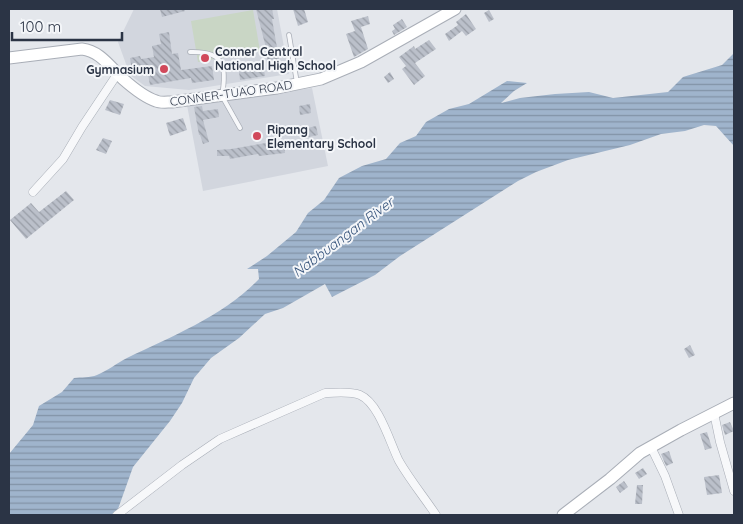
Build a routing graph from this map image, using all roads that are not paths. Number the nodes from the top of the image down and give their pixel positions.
1 (455, 9) edge
2 (290, 35) dead end
3 (190, 52) dead end
4 (9, 58) edge
5 (118, 73) junction
6 (297, 83) junction
7 (222, 96) junction
8 (240, 128) dead end
9 (33, 192) dead end
10 (734, 403) edge
11 (714, 413) junction
12 (650, 447) junction
13 (734, 491) edge
14 (117, 515) edge
15 (436, 515) edge
16 (563, 515) edge
17 (679, 515) edge

1 - 6 main road, CONNER-TUAO ROAD
2 - 6 lane
3 - 7 lane
4 - 5 main road, CONNER-TUAO ROAD
5 - 7 main road, CONNER-TUAO ROAD
5 - 9 street
6 - 7 main road, CONNER-TUAO ROAD
7 - 8 lane
10 - 11 main road
11 - 12 main road
11 - 13 street
12 - 16 main road
12 - 17 street
14 - 15 street

